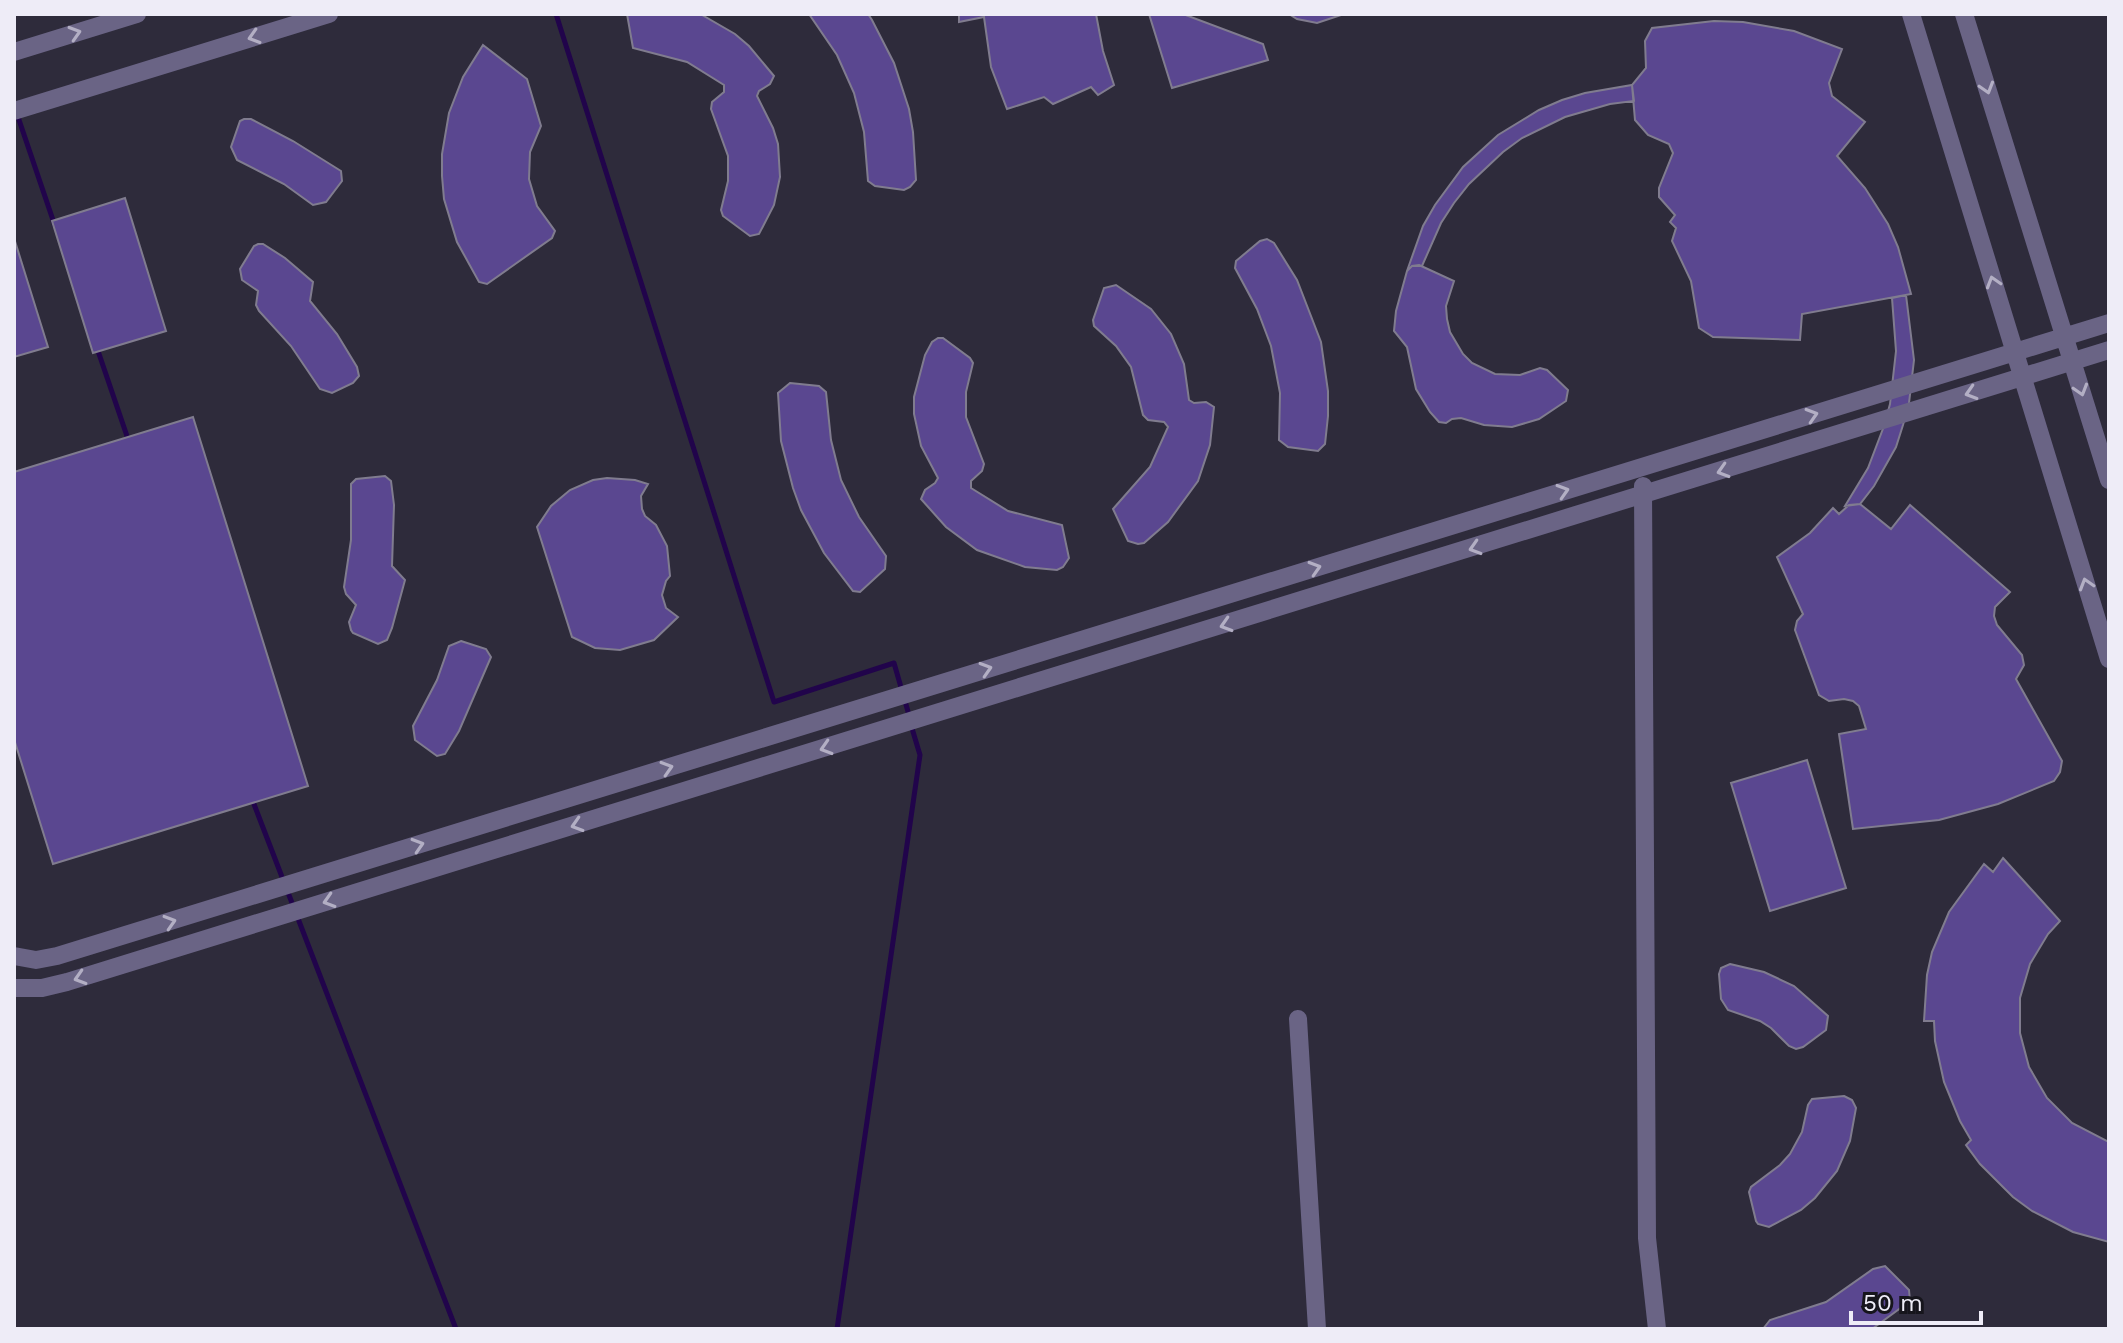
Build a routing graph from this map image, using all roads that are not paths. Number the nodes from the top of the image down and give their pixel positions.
1 (137, 14) edge
2 (329, 14) edge
3 (1911, 14) edge
4 (1964, 14) edge
5 (14, 52) edge
6 (14, 111) edge
7 (2109, 323) edge
8 (2065, 337) junction
9 (2109, 350) edge
10 (2015, 352) junction
11 (2072, 362) junction
12 (2022, 377) junction
13 (1642, 467) junction
14 (2109, 480) edge
15 (1643, 495) junction
16 (2109, 659) edge
17 (14, 956) edge
18 (14, 988) edge
19 (1298, 1019) dead end
20 (1317, 1329) edge
21 (1657, 1329) edge

5 -> 1 street
2 -> 6 street
10 -> 3 street
4 -> 8 street
7 - 8 street
8 - 10 street
8 - 11 street
9 - 11 street
10 - 12 street
13 -> 10 street
11 - 12 street
11 -> 14 street
12 -> 15 street
16 -> 12 street
13 - 15 street
17 -> 13 street
15 -> 18 street
15 - 21 street
19 - 20 street

